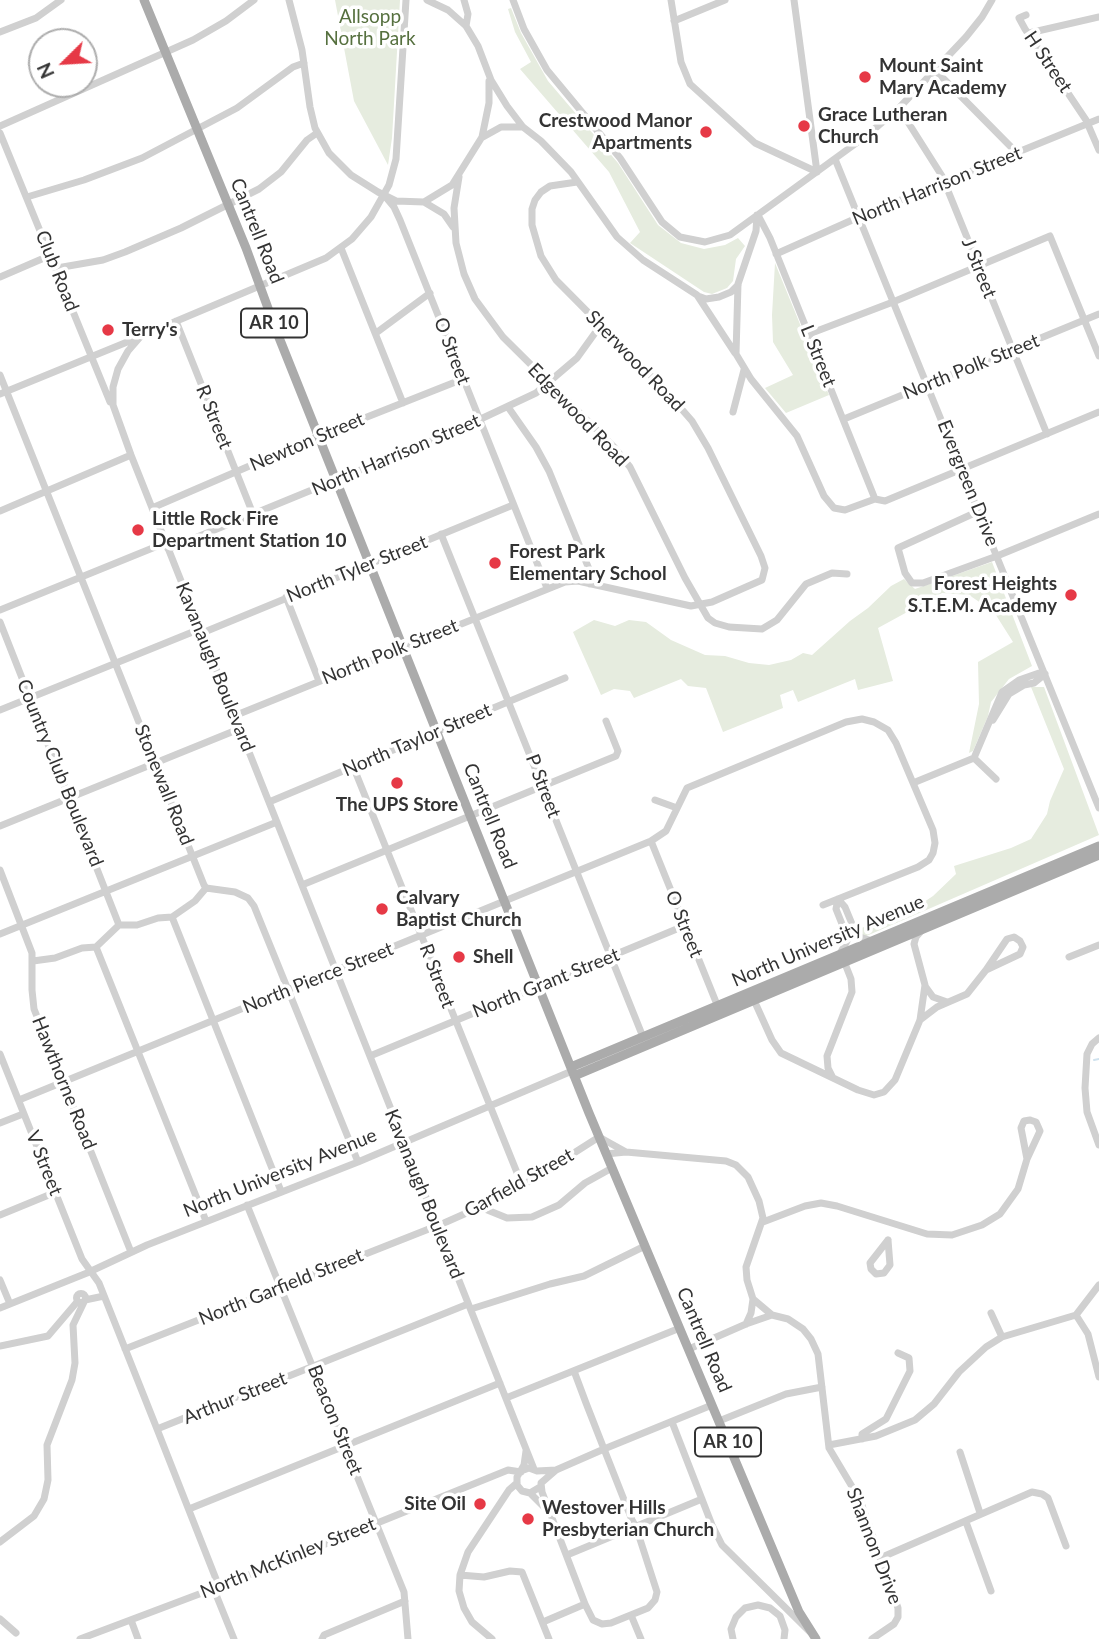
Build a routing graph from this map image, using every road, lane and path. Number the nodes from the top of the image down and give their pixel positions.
1 (61, 0) edge
2 (144, 0) edge
3 (254, 0) edge
4 (289, 0) edge
5 (407, 0) edge
6 (429, 0) edge
7 (464, 0) edge
8 (513, 0) edge
9 (671, 0) edge
10 (725, 0) edge
11 (794, 0) edge
12 (992, 0) edge
13 (1026, 15) dead end
14 (1099, 17) edge
15 (674, 21) junction
16 (466, 26) junction
17 (0, 32) edge
18 (1029, 33) junction
19 (166, 53) junction
20 (304, 64) junction
21 (934, 70) junction
22 (488, 73) junction
23 (899, 108) junction
24 (1099, 119) edge
25 (1088, 123) junction
26 (0, 125) edge
27 (523, 127) junction
28 (197, 130) junction
29 (317, 133) junction
30 (0, 134) edge
31 (482, 137) junction
32 (1099, 150) edge
33 (1017, 153) junction
34 (814, 155) junction
35 (833, 160) junction
36 (817, 172) junction
37 (459, 177) junction
38 (577, 182) junction
39 (944, 183) junction
40 (384, 195) junction
41 (26, 197) junction
42 (424, 202) junction
43 (228, 204) junction
44 (757, 215) junction
45 (859, 217) junction
46 (455, 231) junction
47 (341, 248) junction
48 (776, 254) junction
49 (51, 255) junction
50 (978, 266) junction
51 (57, 268) junction
52 (0, 277) edge
53 (738, 285) junction
54 (261, 287) junction
55 (430, 293) junction
56 (697, 295) junction
57 (894, 302) junction
58 (1099, 314) edge
59 (1084, 320) junction
60 (176, 321) junction
61 (600, 326) junction
62 (376, 333) junction
63 (809, 334) junction
64 (141, 337) junction
65 (1012, 350) junction
66 (736, 354) junction
67 (91, 356) junction
68 (1099, 356) edge
69 (744, 370) junction
70 (0, 375) edge
71 (463, 379) junction
72 (550, 383) junction
73 (928, 385) junction
74 (3, 393) edge
75 (402, 403) junction
76 (508, 407) junction
77 (114, 410) junction
78 (733, 412) dead end
79 (1099, 412) edge
80 (844, 419) junction
81 (480, 420) junction
82 (1046, 434) junction
83 (320, 436) junction
84 (131, 456) junction
85 (962, 470) junction
86 (236, 472) junction
87 (337, 480) junction
88 (47, 491) junction
89 (875, 499) junction
90 (513, 505) junction
91 (152, 508) junction
92 (0, 511) edge
93 (979, 511) junction
94 (253, 514) junction
95 (1099, 514) edge
96 (441, 534) junction
97 (167, 546) junction
98 (997, 556) junction
99 (370, 563) junction
100 (847, 575) dead end
101 (82, 576) junction
102 (590, 584) junction
103 (547, 589) junction
104 (286, 597) junction
105 (699, 606) junction
106 (0, 610) edge
107 (475, 617) junction
108 (0, 622) edge
109 (201, 631) junction
110 (403, 647) junction
111 (1037, 655) junction
112 (116, 663) junction
113 (1045, 674) junction
114 (565, 678) dead end
115 (1031, 679) junction
116 (319, 681) junction
117 (1050, 688) junction
118 (30, 697) junction
119 (509, 701) junction
120 (0, 710) edge
121 (234, 716) junction
122 (606, 721) dead end
123 (239, 729) junction
124 (437, 731) junction
125 (974, 758) junction
126 (156, 762) junction
127 (353, 766) junction
128 (996, 779) dead end
129 (913, 783) junction
130 (543, 787) junction
131 (71, 797) junction
132 (654, 800) dead end
133 (269, 802) junction
134 (677, 808) junction
135 (1099, 808) edge
136 (471, 817) junction
137 (277, 822) junction
138 (0, 826) edge
139 (651, 841) junction
140 (1099, 846) edge
141 (387, 851) junction
142 (1099, 855) edge
143 (193, 856) junction
144 (0, 870) edge
145 (577, 871) junction
146 (302, 885) junction
147 (206, 888) junction
148 (107, 891) junction
149 (838, 899) junction
150 (505, 901) junction
151 (823, 905) dead end
152 (172, 917) junction
153 (22, 925) junction
154 (119, 925) junction
155 (684, 926) junction
156 (923, 929) junction
157 (0, 934) edge
158 (421, 936) junction
159 (896, 939) junction
160 (872, 942) junction
161 (914, 944) junction
162 (1099, 945) edge
163 (96, 947) junction
164 (612, 957) junction
165 (842, 957) junction
166 (1069, 957) dead end
167 (33, 961) junction
168 (986, 970) junction
169 (336, 971) junction
170 (925, 985) junction
171 (539, 986) junction
172 (288, 990) junction
173 (752, 996) junction
174 (947, 1002) junction
175 (718, 1007) junction
176 (920, 1020) junction
177 (213, 1021) junction
178 (454, 1021) junction
179 (643, 1038) junction
180 (1099, 1038) edge
181 (138, 1051) junction
182 (0, 1054) edge
183 (370, 1056) junction
184 (827, 1056) junction
185 (808, 1065) junction
186 (572, 1071) junction
187 (834, 1078) junction
188 (63, 1082) junction
189 (19, 1100) junction
190 (488, 1105) junction
191 (23, 1114) junction
192 (0, 1123) edge
193 (599, 1137) junction
194 (404, 1142) junction
195 (1099, 1145) edge
196 (626, 1152) junction
197 (606, 1154) junction
198 (1027, 1159) junction
199 (358, 1162) junction
200 (612, 1168) junction
201 (522, 1185) junction
202 (282, 1191) junction
203 (56, 1192) junction
204 (247, 1205) junction
205 (480, 1207) junction
206 (0, 1215) edge
207 (206, 1221) junction
208 (763, 1222) junction
209 (891, 1224) junction
210 (437, 1226) junction
211 (888, 1240) dead end
212 (645, 1246) junction
213 (131, 1252) junction
214 (91, 1271) junction
215 (0, 1280) edge
216 (68, 1281) junction
217 (1099, 1285) edge
218 (281, 1287) junction
219 (104, 1296) junction
220 (753, 1299) junction
221 (81, 1300) junction
222 (10, 1304) junction
223 (470, 1306) junction
224 (0, 1308) edge
225 (990, 1313) dead end
226 (772, 1315) junction
227 (1076, 1315) junction
228 (746, 1324) junction
229 (680, 1328) junction
230 (54, 1331) junction
231 (72, 1331) junction
232 (1002, 1337) junction
233 (0, 1346) edge
234 (125, 1349) junction
235 (689, 1349) junction
236 (898, 1353) dead end
237 (313, 1366) junction
238 (574, 1371) junction
239 (1099, 1377) edge
240 (500, 1383) junction
241 (822, 1387) junction
242 (506, 1398) junction
243 (712, 1405) junction
244 (719, 1421) junction
245 (672, 1422) junction
246 (157, 1429) junction
247 (862, 1439) junction
248 (344, 1445) junction
249 (829, 1445) junction
250 (604, 1449) junction
251 (526, 1451) junction
252 (960, 1452) dead end
253 (535, 1470) junction
254 (556, 1470) junction
255 (521, 1471) junction
256 (495, 1475) junction
257 (517, 1483) junction
258 (541, 1485) junction
259 (527, 1493) junction
260 (702, 1499) junction
261 (504, 1500) junction
262 (189, 1509) junction
263 (980, 1513) junction
264 (550, 1514) junction
265 (375, 1522) junction
266 (965, 1522) junction
267 (636, 1527) junction
268 (0, 1542) edge
269 (1066, 1546) dead end
270 (567, 1555) junction
271 (880, 1558) junction
272 (460, 1575) junction
273 (215, 1587) junction
274 (991, 1591) dead end
275 (405, 1601) junction
276 (585, 1604) junction
277 (791, 1614) junction
278 (631, 1615) junction
279 (0, 1619) edge
280 (131, 1620) junction
281 (783, 1621) junction
282 (543, 1622) junction
283 (16, 1633) dead end
284 (815, 1638) edge
285 (80, 1639) edge
286 (138, 1639) edge
287 (234, 1639) edge
288 (322, 1639) edge
289 (408, 1639) edge
290 (492, 1639) edge
291 (549, 1639) edge
292 (641, 1639) edge
293 (733, 1639) edge
294 (784, 1639) edge
295 (872, 1639) edge

1 - 17 street
2 - 19 main road, Cantrell Road / AR 10
3 - 19 street
4 - 20 street
5 - 40 street, Kavanaugh Boulevard
6 - 16 street
7 - 16 street
8 - 44 street
9 - 15 street
10 - 15 street
11 - 34 street
12 - 21 street
13 - 18 street, H Street
14 - 18 street
15 - 36 street
16 - 22 street
18 - 25 street, H Street
19 - 26 street
19 - 28 main road, Cantrell Road / AR 10
20 - 28 street
20 - 29 street
21 - 23 street
21 - 33 street
22 - 27 street
22 - 31 street
23 - 35 street
23 - 39 street, J Street
24 - 25 street, North Harrison Street
25 - 32 street, H Street
25 - 33 street, North Harrison Street
27 - 31 street
27 - 38 street
28 - 41 street
28 - 43 main road, Cantrell Road / AR 10
29 - 40 street
29 - 43 street
30 - 41 street, Club Road
31 - 37 street
33 - 39 street, North Harrison Street
34 - 35 street
34 - 36 street
35 - 36 street
35 - 45 street, Evergreen Drive
36 - 44 street
37 - 42 street
37 - 46 street, Edgewood Road
38 - 56 street
38 - 61 street, Sherwood Road
39 - 45 street, North Harrison Street
39 - 50 street, J Street
40 - 42 street
40 - 47 street, Kavanaugh Boulevard
40 - 55 street, O Street
41 - 49 street, Club Road
42 - 46 street
43 - 51 street
43 - 54 main road, Cantrell Road / AR 10
44 - 48 street, L Street
44 - 53 street
45 - 48 street, North Harrison Street
45 - 57 street, Evergreen Drive
46 - 72 street, Edgewood Road
47 - 54 street, Kavanaugh Boulevard
47 - 62 street
48 - 63 street, L Street
49 - 51 street, Club Road
49 - 52 street
50 - 57 street
50 - 59 street
50 - 65 street, J Street
51 - 67 street, Club Road
53 - 56 street
53 - 66 street
54 - 60 street, Kavanaugh Boulevard
54 - 83 main road, Cantrell Road / AR 10
55 - 62 street
55 - 71 street, O Street
56 - 66 street
57 - 63 street
57 - 73 street, Evergreen Drive
58 - 59 street, North Polk Street
59 - 65 street, North Polk Street
59 - 68 street
60 - 64 street, Kavanaugh Boulevard
60 - 86 street, R Street
61 - 72 street, North Harrison Street
61 - 105 street, Sherwood Road
62 - 75 street
63 - 80 street, L Street
64 - 67 street
64 - 77 street, Kavanaugh Boulevard
65 - 73 street, North Polk Street
65 - 82 street, J Street
66 - 69 street
67 - 74 street
67 - 77 street, Club Road
69 - 78 street
69 - 89 street
70 - 74 street, Stonewall Road
71 - 75 street, Newton Street
71 - 81 street, O Street
72 - 76 street, North Harrison Street
72 - 105 street, Edgewood Road
73 - 80 street, North Polk Street
73 - 85 street, Evergreen Drive
74 - 88 street, Stonewall Road
75 - 83 street, Newton Street
76 - 81 street, North Harrison Street
76 - 102 street
77 - 84 street, Kavanaugh Boulevard
79 - 82 street
80 - 89 street, L Street
81 - 87 street, North Harrison Street
81 - 90 street, O Street
82 - 85 street
83 - 86 street, Newton Street
83 - 87 main road, Cantrell Road / AR 10
84 - 88 street
84 - 91 street, Kavanaugh Boulevard
85 - 89 street
85 - 93 street, Evergreen Drive
86 - 91 street, Newton Street
86 - 94 street, R Street
87 - 94 street, North Harrison Street
87 - 99 main road, Cantrell Road / AR 10
88 - 92 street
88 - 101 street, Stonewall Road
90 - 96 street, North Tyler Street
90 - 103 street, O Street
91 - 97 street, Kavanaugh Boulevard
93 - 98 street, Evergreen Drive
93 - 98 street
94 - 97 street, North Harrison Street
95 - 98 street
96 - 99 street, North Tyler Street
96 - 107 street, P Street
97 - 101 street, North Harrison Street
97 - 109 street, Kavanaugh Boulevard
98 - 111 street, Evergreen Drive
99 - 104 street, North Tyler Street
99 - 110 main road, Cantrell Road / AR 10
100 - 105 street, Edgewood Road
101 - 106 street, North Harrison Street
101 - 112 street, Stonewall Road
102 - 103 street, North Polk Street
102 - 105 street, North Polk Street
103 - 107 street, North Polk Street
104 - 109 street, North Tyler Street
104 - 116 street
107 - 110 street, North Polk Street
107 - 119 street, P Street
108 - 118 street, Country Club Boulevard
109 - 112 street, North Tyler Street
109 - 121 street, Kavanaugh Boulevard
110 - 116 street, North Polk Street
110 - 124 main road, Cantrell Road / AR 10
111 - 113 street, Evergreen Drive
111 - 115 street
112 - 118 street, North Tyler Street
112 - 126 street, Stonewall Road
113 - 115 street
113 - 117 street, Evergreen Drive
114 - 119 street, North Taylor Street
115 - 117 street
115 - 125 street
116 - 121 street, North Polk Street
117 - 135 street, Evergreen Drive
118 - 120 street, North Tyler Street
118 - 131 street, Country Club Boulevard
119 - 124 street, North Taylor Street
119 - 130 street, P Street
121 - 123 street, Kavanaugh Boulevard
122 - 130 street
123 - 126 street
123 - 133 street, Kavanaugh Boulevard
124 - 127 street, North Taylor Street
124 - 136 main road, Cantrell Road / AR 10
125 - 128 street
125 - 129 street
126 - 131 street
126 - 143 street, Stonewall Road
127 - 133 street, North Taylor Street
127 - 141 street, R Street
129 - 134 street, North Pierce Street
129 - 149 street, North Pierce Street
130 - 136 street
130 - 145 street, P Street
131 - 138 street
131 - 148 street, Country Club Boulevard
132 - 134 street
133 - 137 street, Kavanaugh Boulevard
134 - 139 street, North Pierce Street
136 - 141 street
136 - 150 main road, Cantrell Road / AR 10
137 - 143 street
137 - 146 street, Kavanaugh Boulevard
139 - 145 street, North Pierce Street
139 - 155 street, O Street
140 - 160 main road, North University Avenue
141 - 146 street
141 - 158 street, R Street
142 - 156 main road, North University Avenue
143 - 147 street, Stonewall Road
143 - 148 street
144 - 153 street, Hawthorne Road
145 - 150 street, North Pierce Street
145 - 164 street, P Street
146 - 169 street, Kavanaugh Boulevard
147 - 152 street
147 - 172 street
148 - 153 street
148 - 154 street, Country Club Boulevard
149 - 151 street
149 - 160 street
149 - 165 street
150 - 158 street, North Pierce Street
150 - 171 main road, Cantrell Road / AR 10
152 - 154 street
152 - 177 street
153 - 157 street
153 - 167 street, Hawthorne Road
154 - 163 street
155 - 164 street, North Grant Street
155 - 175 street, O Street
156 - 159 main road, North University Avenue
156 - 161 street
158 - 169 street, North Pierce Street
158 - 178 street, R Street
159 - 161 street
159 - 165 main road, North University Avenue
160 - 165 main road, North University Avenue
161 - 170 street
162 - 166 street
163 - 167 street
163 - 181 street
164 - 171 street, North Grant Street
164 - 179 street, P Street
165 - 173 main road, North University Avenue
165 - 184 street
167 - 188 street, Hawthorne Road
168 - 168 street
168 - 174 street
169 - 172 street, North Pierce Street
169 - 183 street, Kavanaugh Boulevard
170 - 174 street
170 - 176 street
171 - 178 street, North Grant Street
171 - 186 main road, Cantrell Road / AR 10
172 - 177 street, North Pierce Street
172 - 199 street
173 - 175 main road, North University Avenue
173 - 185 street
173 - 186 main road, North University Avenue
174 - 176 street
175 - 179 main road, North University Avenue
176 - 187 street
177 - 181 street, North Pierce Street
177 - 202 street
178 - 183 street, North Grant Street
178 - 190 street, R Street
179 - 186 main road, North University Avenue
180 - 195 street
181 - 188 street, North Pierce Street
181 - 207 street
182 - 189 street, V Street
183 - 194 street, Kavanaugh Boulevard
184 - 185 street
184 - 187 street
185 - 187 street
186 - 190 street, North University Avenue
186 - 193 main road, Cantrell Road / AR 10
188 - 189 street, North Pierce Street
188 - 213 street, Hawthorne Road
189 - 191 street, V Street
190 - 194 street, North University Avenue
190 - 201 street, R Street
191 - 192 street
191 - 203 street, V Street
193 - 196 street
193 - 197 main road, Cantrell Road / AR 10
193 - 201 street, Garfield Street
194 - 199 street, North University Avenue
194 - 210 street, Kavanaugh Boulevard
196 - 197 street
196 - 208 street
197 - 200 main road, Cantrell Road / AR 10
198 - 198 street
198 - 209 street
199 - 202 street, North University Avenue
200 - 205 street
200 - 212 main road, Cantrell Road / AR 10
201 - 205 street, Garfield Street
202 - 204 street, North University Avenue
203 - 206 street
203 - 214 street, V Street
204 - 207 street, North University Avenue
204 - 218 street, Beacon Street
205 - 210 street, Garfield Street
207 - 213 street, North University Avenue
208 - 209 street
208 - 220 street
209 - 211 street
210 - 218 street, North Garfield Street
210 - 223 street, Kavanaugh Boulevard
212 - 223 street, Arthur Street
212 - 229 main road, Cantrell Road / AR 10
213 - 214 street, North University Avenue
214 - 216 street, North University Avenue
214 - 219 street
215 - 222 street
216 - 221 street
216 - 222 street, North University Avenue
217 - 227 street
218 - 234 street, North Garfield Street
218 - 237 street, Beacon Street
219 - 221 street
219 - 234 street
220 - 226 street, Shannon Drive
220 - 228 street
221 - 230 street
221 - 231 street
222 - 224 street, North University Avenue
223 - 237 street, Arthur Street
223 - 240 street, Kavanaugh Boulevard
225 - 232 street
226 - 228 street
226 - 241 street, Shannon Drive
227 - 232 street
227 - 239 street
228 - 235 street
229 - 235 main road, Cantrell Road / AR 10
229 - 238 street
230 - 231 street
230 - 233 street
231 - 268 street
232 - 247 street
234 - 246 street
235 - 243 main road, Cantrell Road / AR 10
236 - 247 street
237 - 246 street, Arthur Street
237 - 248 street, Beacon Street
238 - 242 street
238 - 250 street
240 - 242 street, Kavanaugh Boulevard
240 - 248 street
241 - 244 street
241 - 249 street, Shannon Drive
242 - 251 street, Kavanaugh Boulevard
243 - 244 main road, Cantrell Road / AR 10
243 - 245 street
244 - 284 main road, Cantrell Road / AR 10
245 - 250 street
245 - 260 street
246 - 262 street
247 - 249 street
248 - 262 street
248 - 265 street, Beacon Street
249 - 271 street, Shannon Drive
250 - 254 street
250 - 267 street
251 - 253 street, Kavanaugh Boulevard
251 - 255 street
252 - 263 street
253 - 254 street
253 - 255 street
253 - 258 street
254 - 258 street
255 - 256 street, North McKinley Street
255 - 257 street
256 - 257 street
256 - 265 street, North McKinley Street
257 - 259 street
257 - 261 street
258 - 259 street
258 - 264 street
259 - 261 street
259 - 264 street
260 - 267 street
260 - 277 street
261 - 272 street
262 - 273 street
263 - 266 street
263 - 269 street
264 - 270 street
265 - 273 street, North McKinley Street
265 - 275 street, Beacon Street
266 - 271 street
266 - 274 street
267 - 270 street
267 - 278 street
270 - 276 street
271 - 295 street, Shannon Drive
272 - 282 street
272 - 290 street
273 - 280 street, North McKinley Street
273 - 287 street
275 - 288 street
275 - 289 street, Beacon Street
276 - 278 street
276 - 282 street
277 - 281 street
277 - 284 street
278 - 292 street
279 - 283 street
280 - 285 street, North McKinley Street
280 - 286 street
281 - 293 street
281 - 294 street
282 - 291 street

